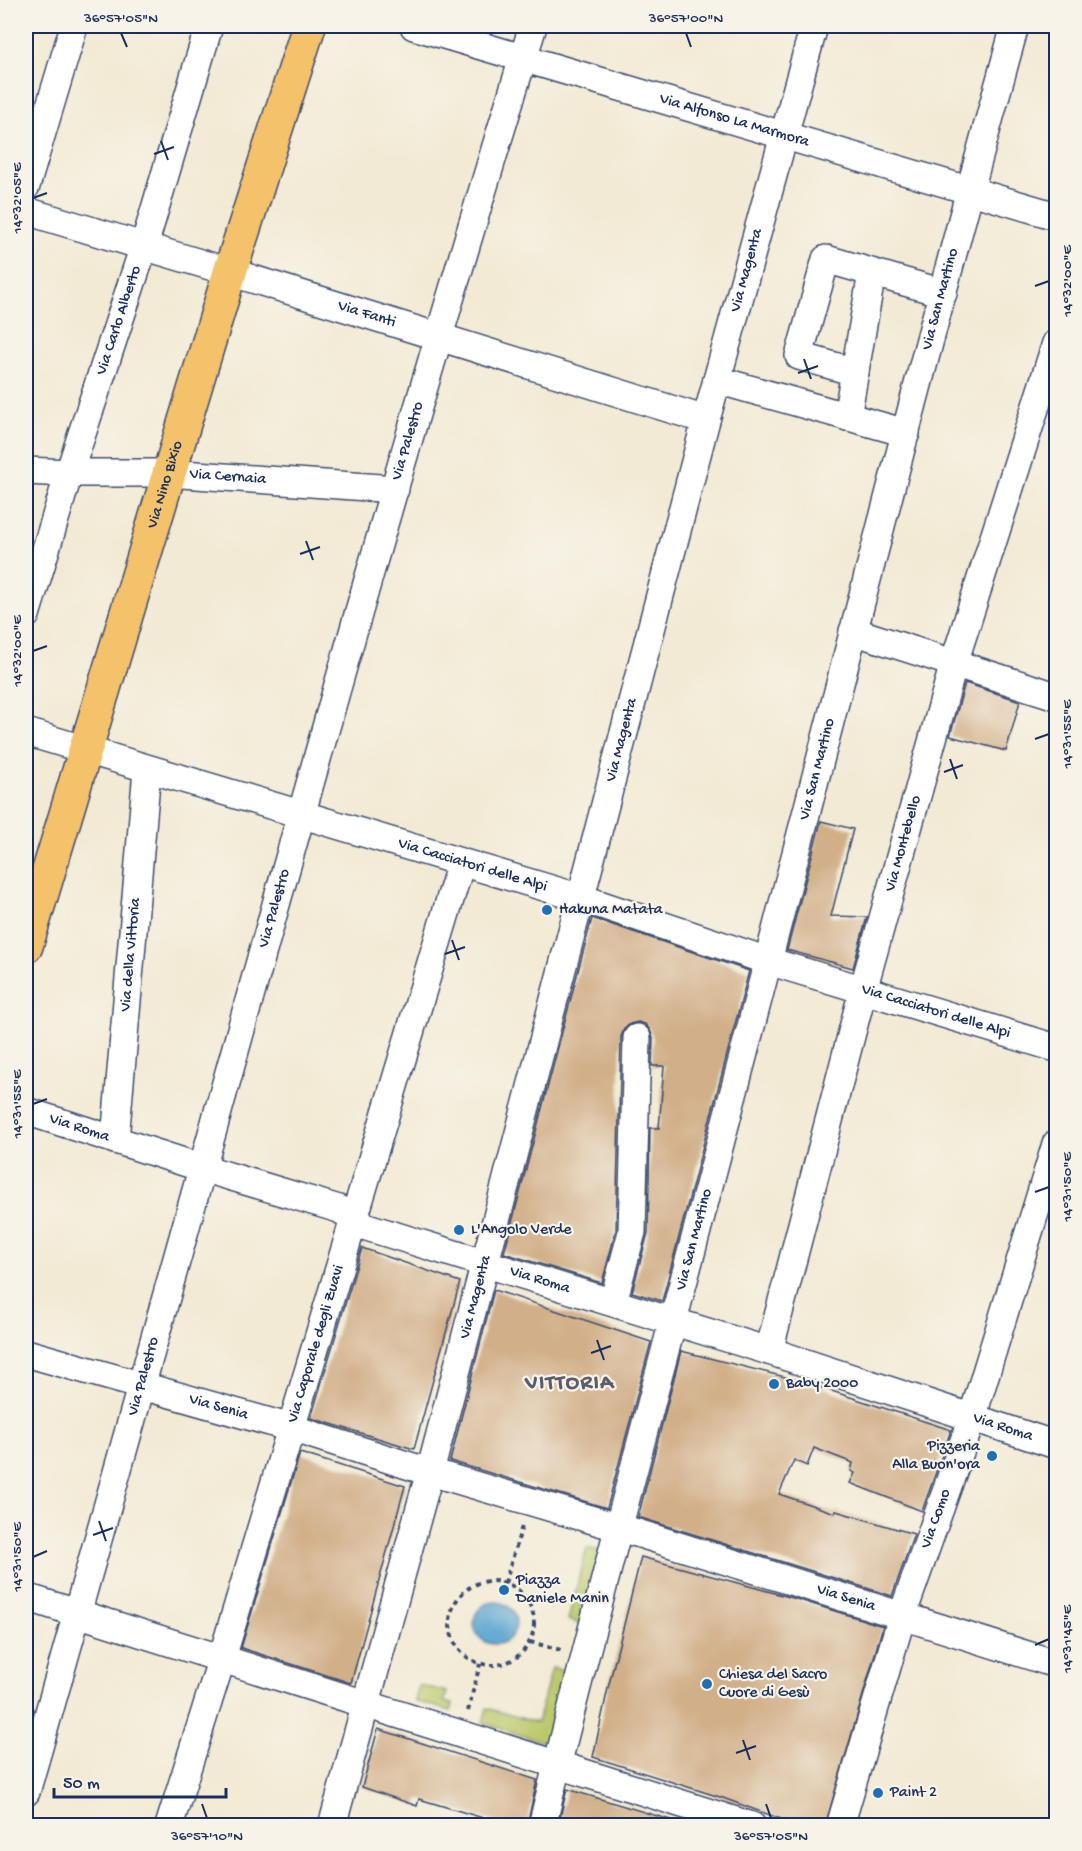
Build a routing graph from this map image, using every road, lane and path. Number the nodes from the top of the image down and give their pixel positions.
1 (74, 26) edge
2 (209, 26) edge
3 (309, 26) edge
4 (414, 26) edge
5 (533, 26) edge
6 (814, 26) edge
7 (1015, 26) edge
8 (523, 58) junction
9 (784, 136) junction
10 (26, 186) edge
11 (970, 189) junction
12 (26, 211) edge
13 (1056, 216) edge
14 (144, 246) junction
15 (230, 272) junction
16 (872, 273) junction
17 (943, 293) junction
18 (439, 338) junction
19 (1056, 343) edge
20 (855, 372) junction
21 (717, 380) junction
22 (847, 417) junction
23 (706, 420) junction
24 (906, 433) junction
25 (26, 471) edge
26 (69, 473) junction
27 (168, 473) junction
28 (395, 489) junction
29 (26, 615) edge
30 (853, 631) junction
31 (954, 663) junction
32 (1056, 696) edge
33 (26, 732) edge
34 (84, 749) junction
35 (147, 770) junction
36 (302, 815) junction
37 (461, 863) junction
38 (581, 898) junction
39 (26, 946) edge
40 (768, 961) junction
41 (863, 990) junction
42 (637, 1038) dead end
43 (1056, 1048) edge
44 (26, 1111) edge
45 (115, 1140) junction
46 (1056, 1144) edge
47 (202, 1168) junction
48 (355, 1219) junction
49 (485, 1264) junction
50 (613, 1302) junction
51 (672, 1321) junction
52 (769, 1351) junction
53 (26, 1353) edge
54 (142, 1387) junction
55 (972, 1418) junction
56 (291, 1428) junction
57 (1056, 1445) edge
58 (425, 1465) junction
59 (528, 1501) junction
60 (626, 1525) junction
61 (505, 1583) junction
62 (26, 1597) edge
63 (77, 1614) junction
64 (902, 1616) junction
65 (530, 1642) junction
66 (585, 1657) junction
67 (222, 1658) junction
68 (480, 1664) junction
69 (1056, 1664) edge
70 (358, 1708) junction
71 (462, 1734) junction
72 (563, 1774) junction
73 (26, 1792) edge
74 (169, 1826) edge
75 (332, 1826) edge
76 (542, 1826) edge
77 (752, 1826) edge
78 (840, 1826) edge

1 - 10 street
2 - 14 street, Via Carlo Alberto
3 - 15 main road, Via Nino Bixio
4 - 8 street, Via Alfonso La Marmora
5 - 8 street, Via Palestro
6 - 9 street, Via Magenta
7 - 11 street, Via San Martino
8 - 9 street, Via Alfonso La Marmora
8 - 18 street, Via Palestro
9 - 11 street, Via Alfonso La Marmora
9 - 21 street, Via Magenta
11 - 13 street, Via Alfonso La Marmora
11 - 17 street, Via San Martino
12 - 14 street, Via Fanti
14 - 15 street, Via Fanti
14 - 26 street, Via Carlo Alberto
15 - 18 street, Via Fanti
15 - 27 main road, Via Nino Bixio
16 - 17 street
16 - 20 street
16 - 20 street
17 - 24 street, Via San Martino
18 - 23 street, Via Fanti
18 - 28 street, Via Palestro
19 - 31 street, Via Montebello
20 - 22 street
21 - 22 street
21 - 23 street, Via Magenta
22 - 24 street
23 - 38 street, Via Magenta
24 - 30 street, Via San Martino
25 - 26 street, Via Cernaia
26 - 27 street, Via Cernaia
26 - 29 street, Via Carlo Alberto
27 - 28 street, Via Cernaia
27 - 34 main road, Via Nino Bixio
28 - 36 street, Via Palestro
30 - 31 street
30 - 40 street, Via San Martino
31 - 32 street
31 - 41 street, Via Montebello
33 - 34 street, Via Cacciatori delle Alpi
34 - 35 street, Via Cacciatori delle Alpi
34 - 39 main road, Via Nino Bixio
35 - 36 street, Via Cacciatori delle Alpi
35 - 45 street, Via della Vittoria
36 - 37 street, Via Cacciatori delle Alpi
36 - 47 street, Via Palestro
37 - 38 street, Via Cacciatori delle Alpi
37 - 48 street, Via Caporale degli Zuavi
38 - 40 street, Via Cacciatori delle Alpi
38 - 49 street, Via Magenta
40 - 41 street, Via Cacciatori delle Alpi
40 - 51 street, Via San Martino
41 - 43 street, Via Cacciatori delle Alpi
41 - 52 street, Via Montebello
42 - 50 street
44 - 45 street, Via Roma
45 - 47 street, Via Roma
46 - 55 street, Via Como
47 - 48 street, Via Roma
47 - 54 street, Via Palestro
48 - 49 street, Via Roma
48 - 56 street, Via Caporale degli Zuavi
49 - 50 street, Via Roma
49 - 58 street, Via Magenta
50 - 51 street, Via Roma
51 - 52 street, Via Roma
51 - 60 street, Via San Martino
52 - 55 street, Via Roma
53 - 54 street, Via Senia
54 - 56 street, Via Senia
54 - 63 street, Via Palestro
55 - 57 street, Via Roma
55 - 64 street, Via Como
56 - 58 street, Via Senia
56 - 67 street, Via Caporale degli Zuavi
58 - 59 street, Via Senia
58 - 70 street, Via Magenta
59 - 60 street, Via Senia
59 - 61 path
60 - 64 street, Via Senia
60 - 66 street, Via San Martino
61 - 65 path
61 - 68 path
62 - 63 street
63 - 67 street
63 - 73 street, Via Palestro
64 - 69 street, Via Senia
64 - 78 street, Via Como
65 - 66 path
65 - 68 path
66 - 72 street, Via San Martino
67 - 70 street
67 - 74 street, Via Caporale degli Zuavi
68 - 71 path
70 - 71 street
70 - 75 street
71 - 72 street
72 - 76 street
72 - 77 street

